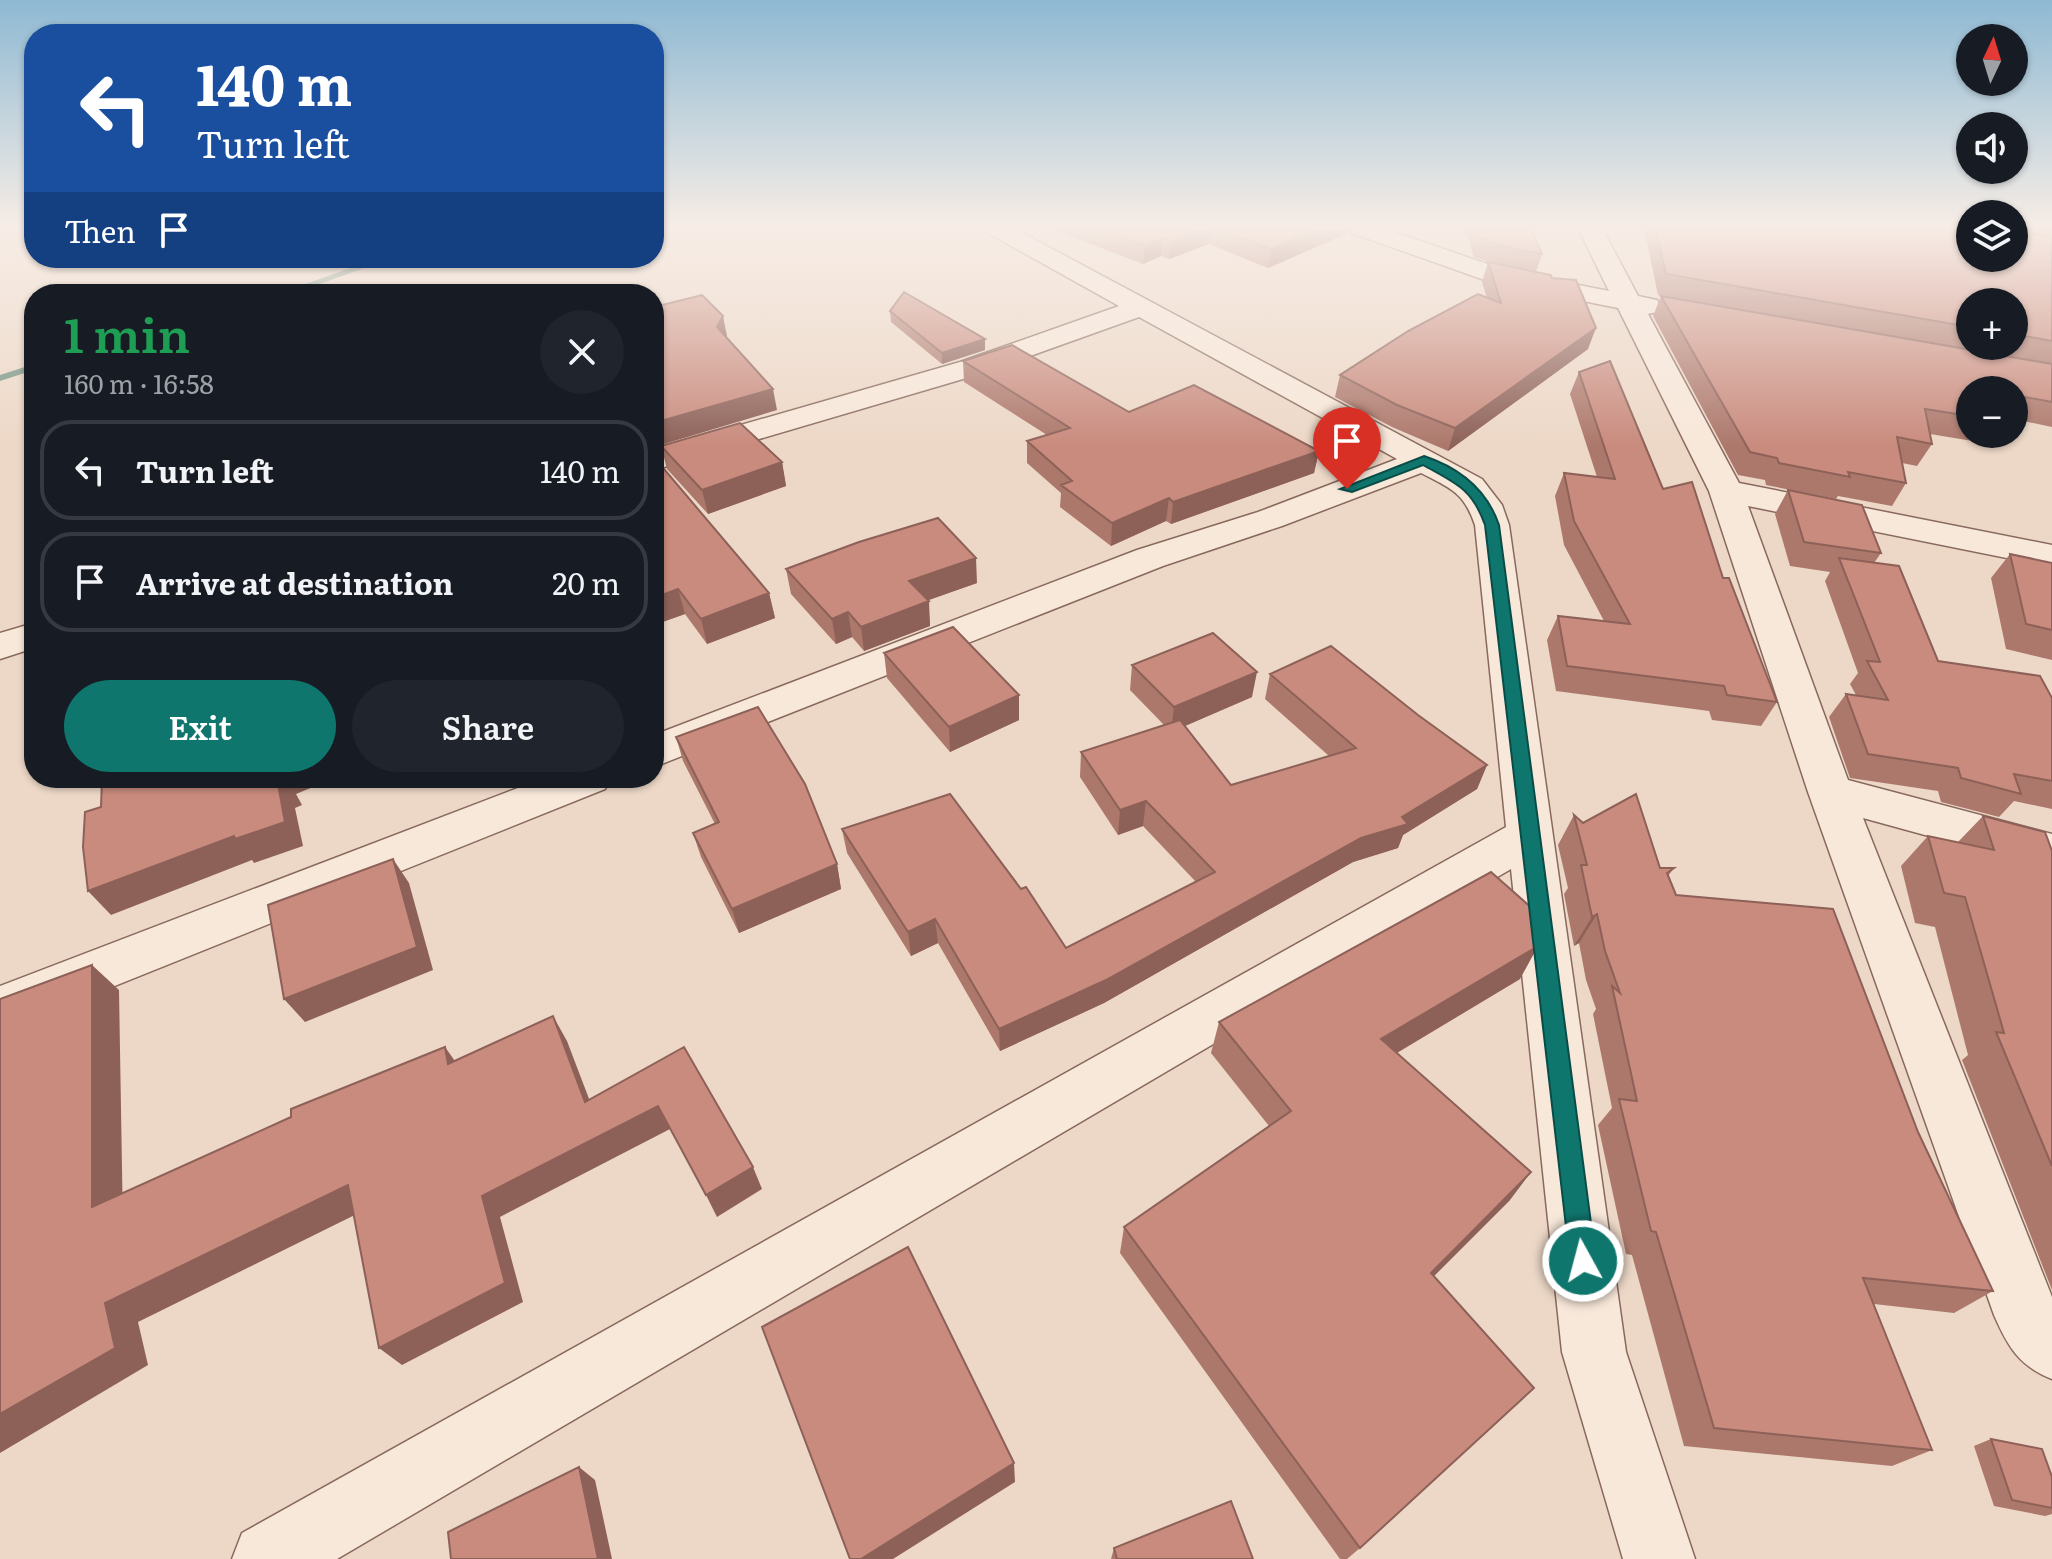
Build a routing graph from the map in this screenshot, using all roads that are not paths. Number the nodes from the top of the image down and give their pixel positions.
1 (1134, 301) edge
2 (1621, 301) edge
3 (1627, 302) junction
4 (1144, 306) junction
5 (1675, 310) edge
6 (664, 457) edge
7 (1424, 460) junction
8 (1726, 491) junction
9 (2052, 556) edge
10 (24, 638) edge
11 (0, 646) edge
12 (664, 748) edge
13 (564, 788) edge
14 (1830, 792) junction
15 (1529, 836) junction
16 (2052, 852) edge
17 (0, 1009) edge
18 (2052, 1347) edge
19 (268, 1559) edge
20 (1659, 1559) edge

1 - 4 street
2 - 3 street
3 - 5 street
3 - 8 street
4 - 6 street
4 - 7 street
7 - 12 street
7 - 15 street
8 - 9 street
8 - 14 street
10 - 11 street
13 - 17 street
14 - 16 street
14 - 18 street
15 - 19 street
15 - 20 street

